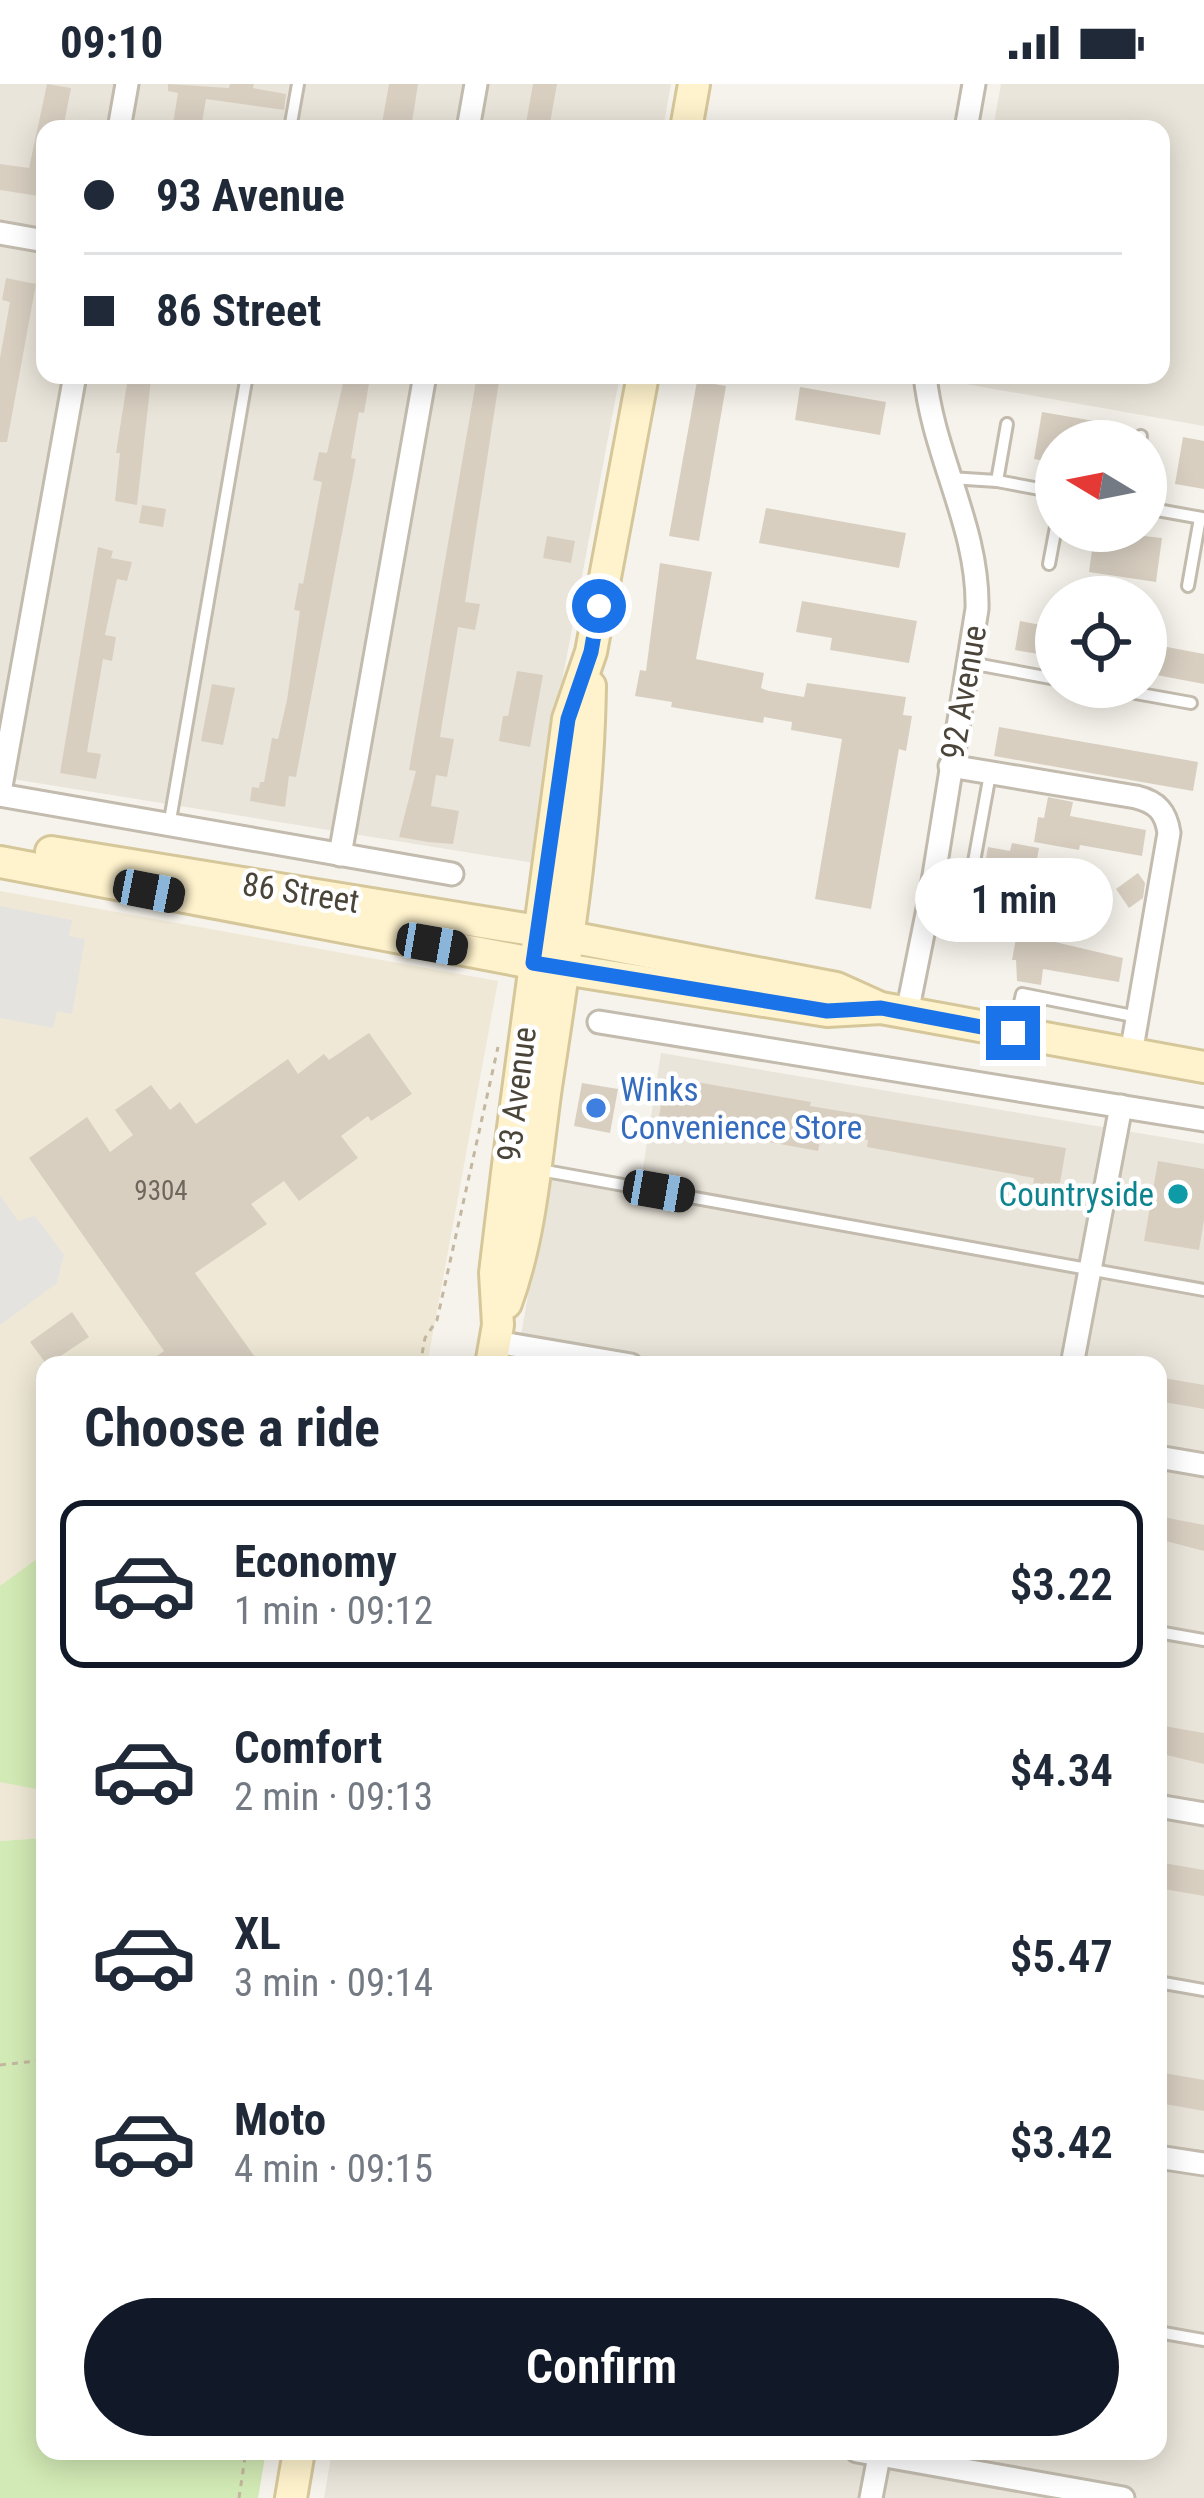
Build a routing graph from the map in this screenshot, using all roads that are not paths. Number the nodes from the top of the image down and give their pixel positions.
1 (127, 84) edge
2 (298, 84) edge
3 (476, 84) edge
4 (694, 84) edge
5 (974, 84) edge
6 (120, 120) edge
7 (292, 120) edge
8 (470, 120) edge
9 (688, 120) edge
10 (968, 120) edge
11 (0, 233) edge
12 (36, 239) edge
13 (73, 384) edge
14 (245, 384) edge
15 (423, 384) edge
16 (641, 384) edge
17 (927, 384) edge
18 (1007, 424) dead end
19 (950, 478) junction
20 (997, 481) junction
21 (1035, 488) edge
22 (1167, 512) edge
23 (1202, 518) edge
24 (1051, 552) edge
25 (1048, 564) dead end
26 (1188, 586) dead end
27 (967, 662) junction
28 (1035, 675) edge
29 (1167, 699) edge
30 (1191, 703) dead end
31 (950, 766) junction
32 (990, 774) junction
33 (0, 794) edge
34 (169, 826) junction
35 (0, 843) edge
36 (340, 855) junction
37 (0, 862) edge
38 (452, 874) dead end
39 (931, 893) junction
40 (553, 934) junction
41 (548, 966) junction
42 (894, 1011) junction
43 (1138, 1017) junction
44 (598, 1022) dead end
45 (1013, 1033) junction
46 (1132, 1054) junction
47 (1204, 1067) edge
48 (1121, 1106) junction
49 (1204, 1120) edge
50 (534, 1169) junction
51 (1090, 1269) junction
52 (1204, 1290) edge
53 (495, 1344) edge
54 (573, 1356) edge
55 (1074, 1356) edge
56 (1167, 1458) edge
57 (1204, 1465) edge
58 (1167, 1634) edge
59 (1204, 1640) edge
60 (1167, 1808) edge
61 (1204, 1814) edge
62 (1167, 1984) edge
63 (1204, 1990) edge
64 (1167, 2158) edge
65 (1204, 2164) edge
66 (1167, 2334) edge
67 (1204, 2340) edge
68 (297, 2460) edge
69 (872, 2460) edge
70 (916, 2460) edge
71 (291, 2498) edge
72 (871, 2498) edge
73 (1123, 2498) edge

1 - 6 street
2 - 7 lane
3 - 8 street
4 - 9 main road
5 - 10 street
11 - 12 street
13 - 33 street
14 - 34 lane
15 - 36 street
16 - 40 main road, 93 Avenue
17 - 19 street, 92 Avenue
18 - 20 lane
19 - 20 lane
19 - 27 street, 92 Avenue
20 - 21 lane
22 - 23 lane
23 - 26 lane
24 - 25 lane
27 - 28 lane
27 - 31 street, 92 Avenue
29 - 30 lane
31 - 32 street
31 - 39 street, 92 Avenue
32 - 39 lane
32 - 43 street
33 - 34 street, 86 Street
34 - 36 street, 86 Street
35 - 40 main road, 86 Street
36 - 38 street, 86 Street
37 - 41 main road, 86 Street
39 - 42 street, 92 Avenue
40 - 41 main road, 93 Avenue
40 - 42 main road, 86 Street
41 - 42 main road, 86 Street
41 - 50 main road, 93 Avenue
41 - 53 main road, 93 Avenue
42 - 45 main road, 86 Street
43 - 45 lane
43 - 46 street
44 - 48 street
45 - 46 main road, 86 Street
46 - 47 main road, 86 Street
48 - 49 street
48 - 51 street
50 - 51 lane
50 - 53 main road, 93 Avenue
51 - 52 lane
51 - 55 street
53 - 54 street
56 - 57 street
58 - 59 lane
60 - 61 street
62 - 63 lane
64 - 65 street
66 - 67 lane
68 - 71 main road
69 - 72 street
70 - 73 street

